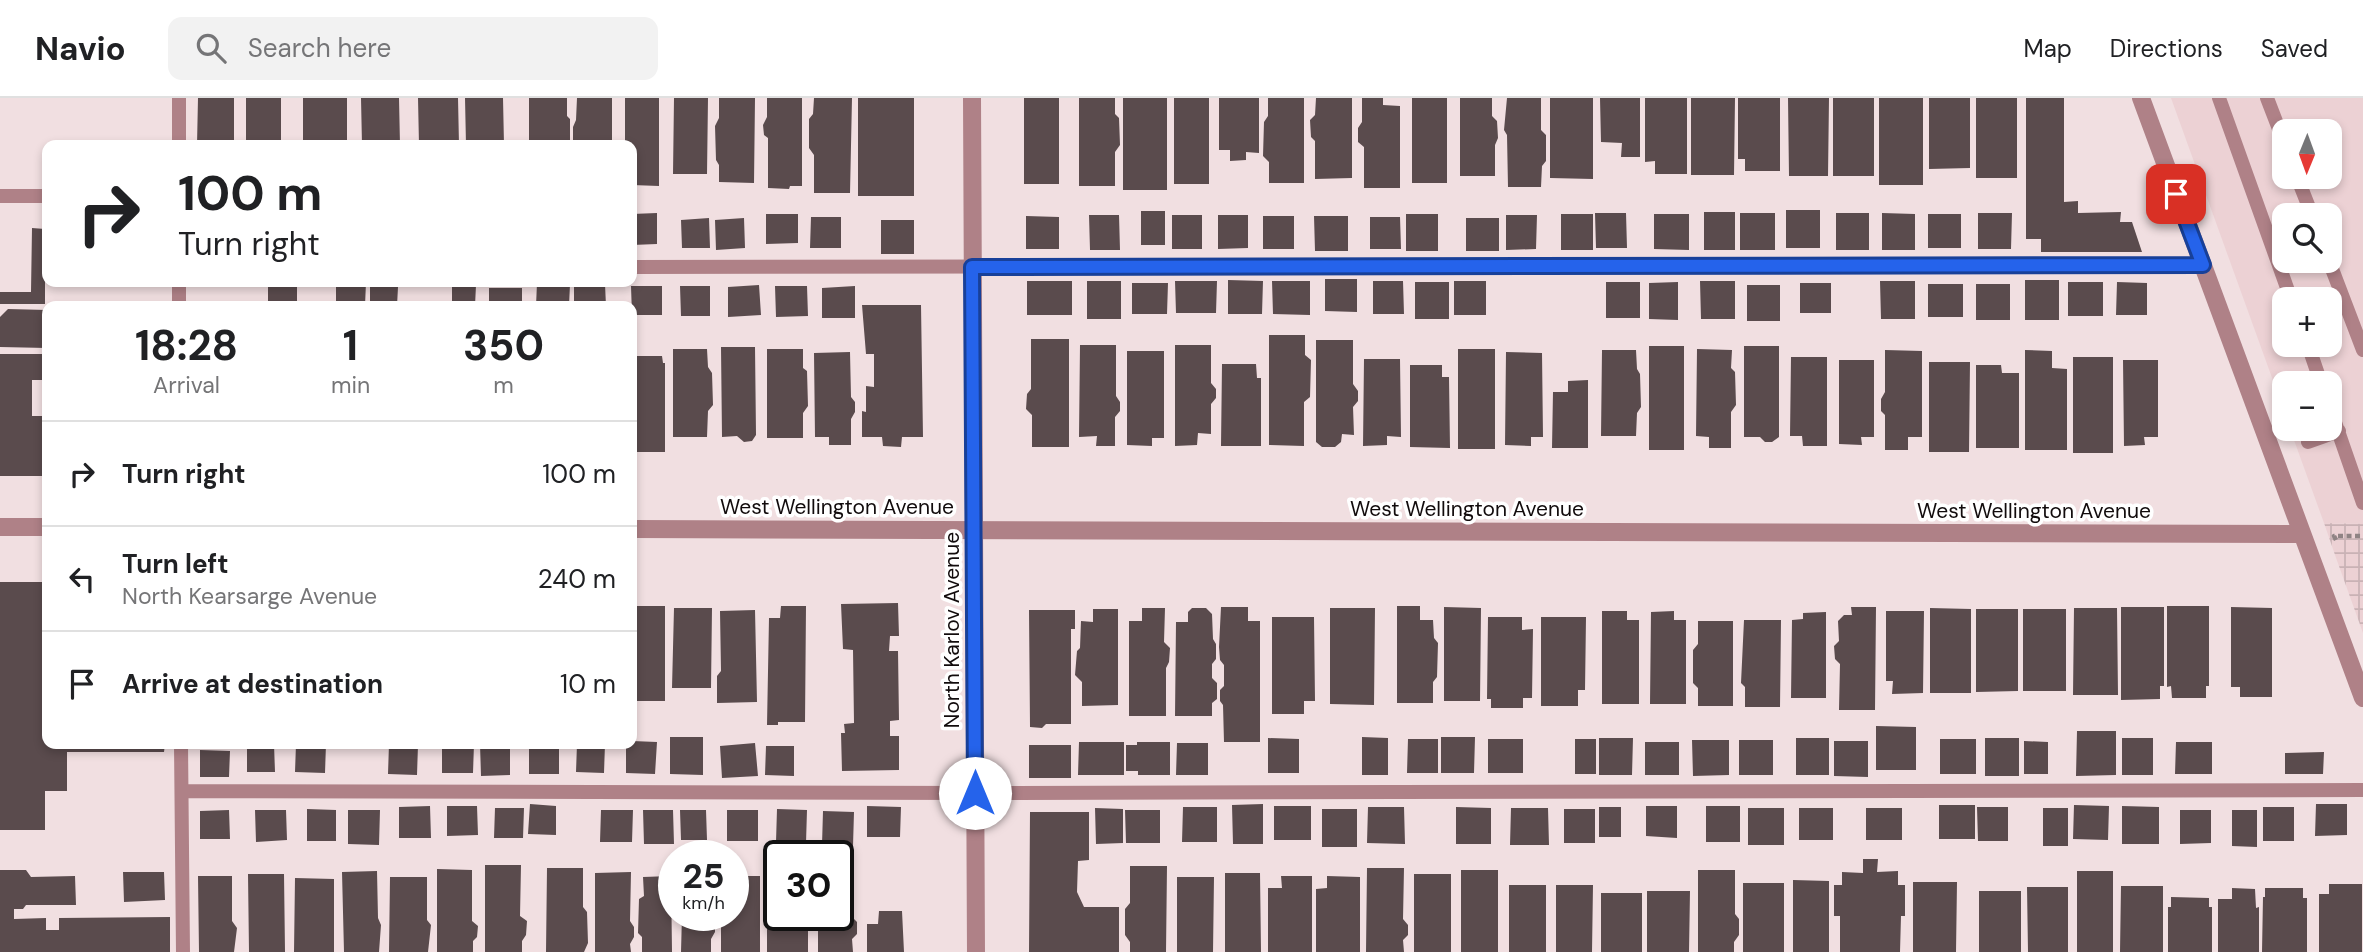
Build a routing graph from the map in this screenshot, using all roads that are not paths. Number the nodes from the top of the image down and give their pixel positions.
1 (179, 98) edge
2 (972, 98) edge
3 (2141, 98) edge
4 (2220, 98) edge
5 (2267, 98) edge
6 (2275, 119) edge
7 (179, 140) edge
8 (0, 196) edge
9 (42, 196) edge
10 (2203, 265) junction
11 (637, 267) edge
12 (972, 267) junction
13 (2334, 273) edge
14 (2287, 287) edge
15 (2363, 350) edge
16 (2311, 441) edge
17 (2342, 441) edge
18 (2308, 442) dead end
19 (2363, 503) edge
20 (0, 527) edge
21 (42, 527) edge
22 (637, 529) edge
23 (974, 530) junction
24 (2302, 534) junction
25 (2363, 698) edge
26 (181, 749) edge
27 (2363, 790) edge
28 (182, 791) junction
29 (975, 793) junction
30 (183, 952) edge
31 (976, 952) edge

1 - 7 lane
2 - 12 street, North Karlov Avenue
3 - 10 street
4 - 14 lane
5 - 6 lane
8 - 9 lane
10 - 12 lane
10 - 24 street
11 - 12 lane
12 - 23 street, North Karlov Avenue
13 - 15 lane
16 - 18 lane
17 - 19 lane
20 - 21 street
22 - 23 street, West Wellington Avenue
23 - 24 street, West Wellington Avenue
23 - 29 street, North Karlov Avenue
24 - 25 street
26 - 28 lane
27 - 29 lane
28 - 29 lane
28 - 30 lane
29 - 31 street, North Karlov Avenue

